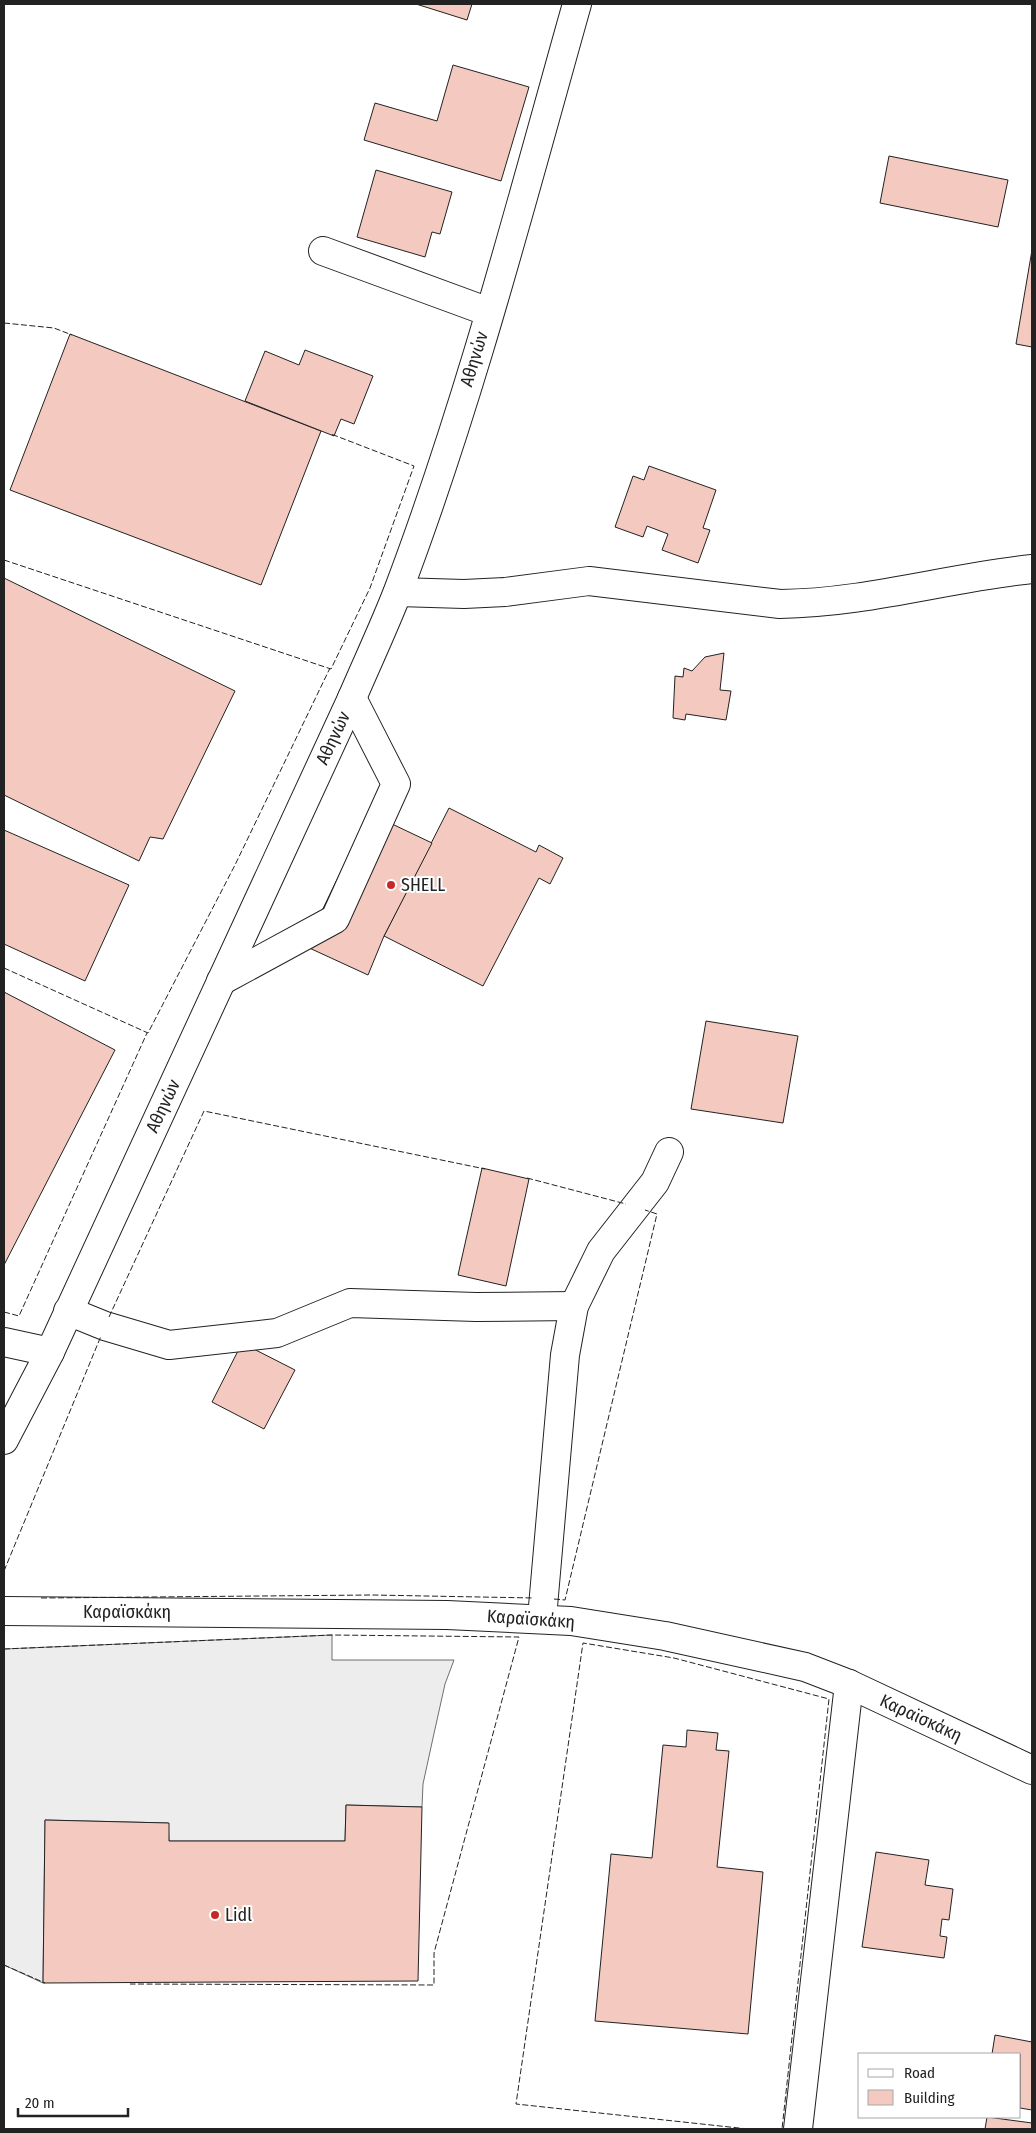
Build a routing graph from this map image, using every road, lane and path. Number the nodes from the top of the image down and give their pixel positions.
1 (577, 4) edge
2 (323, 251) dead end
3 (489, 312) junction
4 (1032, 569) edge
5 (398, 592) junction
6 (352, 698) junction
7 (221, 982) junction
8 (669, 1152) dead end
9 (574, 1306) junction
10 (68, 1311) junction
11 (4, 1342) edge
12 (50, 1352) junction
13 (4, 1440) edge
14 (4, 1611) edge
15 (542, 1618) junction
16 (849, 1684) junction
17 (1032, 1770) edge
18 (798, 2129) edge

1 - 3 street, Αθηνών
2 - 3 street
3 - 5 street, Αθηνών
4 - 5 street
5 - 6 street, Αθηνών
6 - 7 street, Αθηνών
6 - 7 street
7 - 10 street, Αθηνών
8 - 9 street
9 - 10 street
9 - 15 street
10 - 12 street, Αθηνών
11 - 12 street
12 - 13 street, Αθηνών
14 - 15 street, Καραϊσκάκη
15 - 16 street, Καραϊσκάκη
16 - 17 street, Καραϊσκάκη
16 - 18 street

